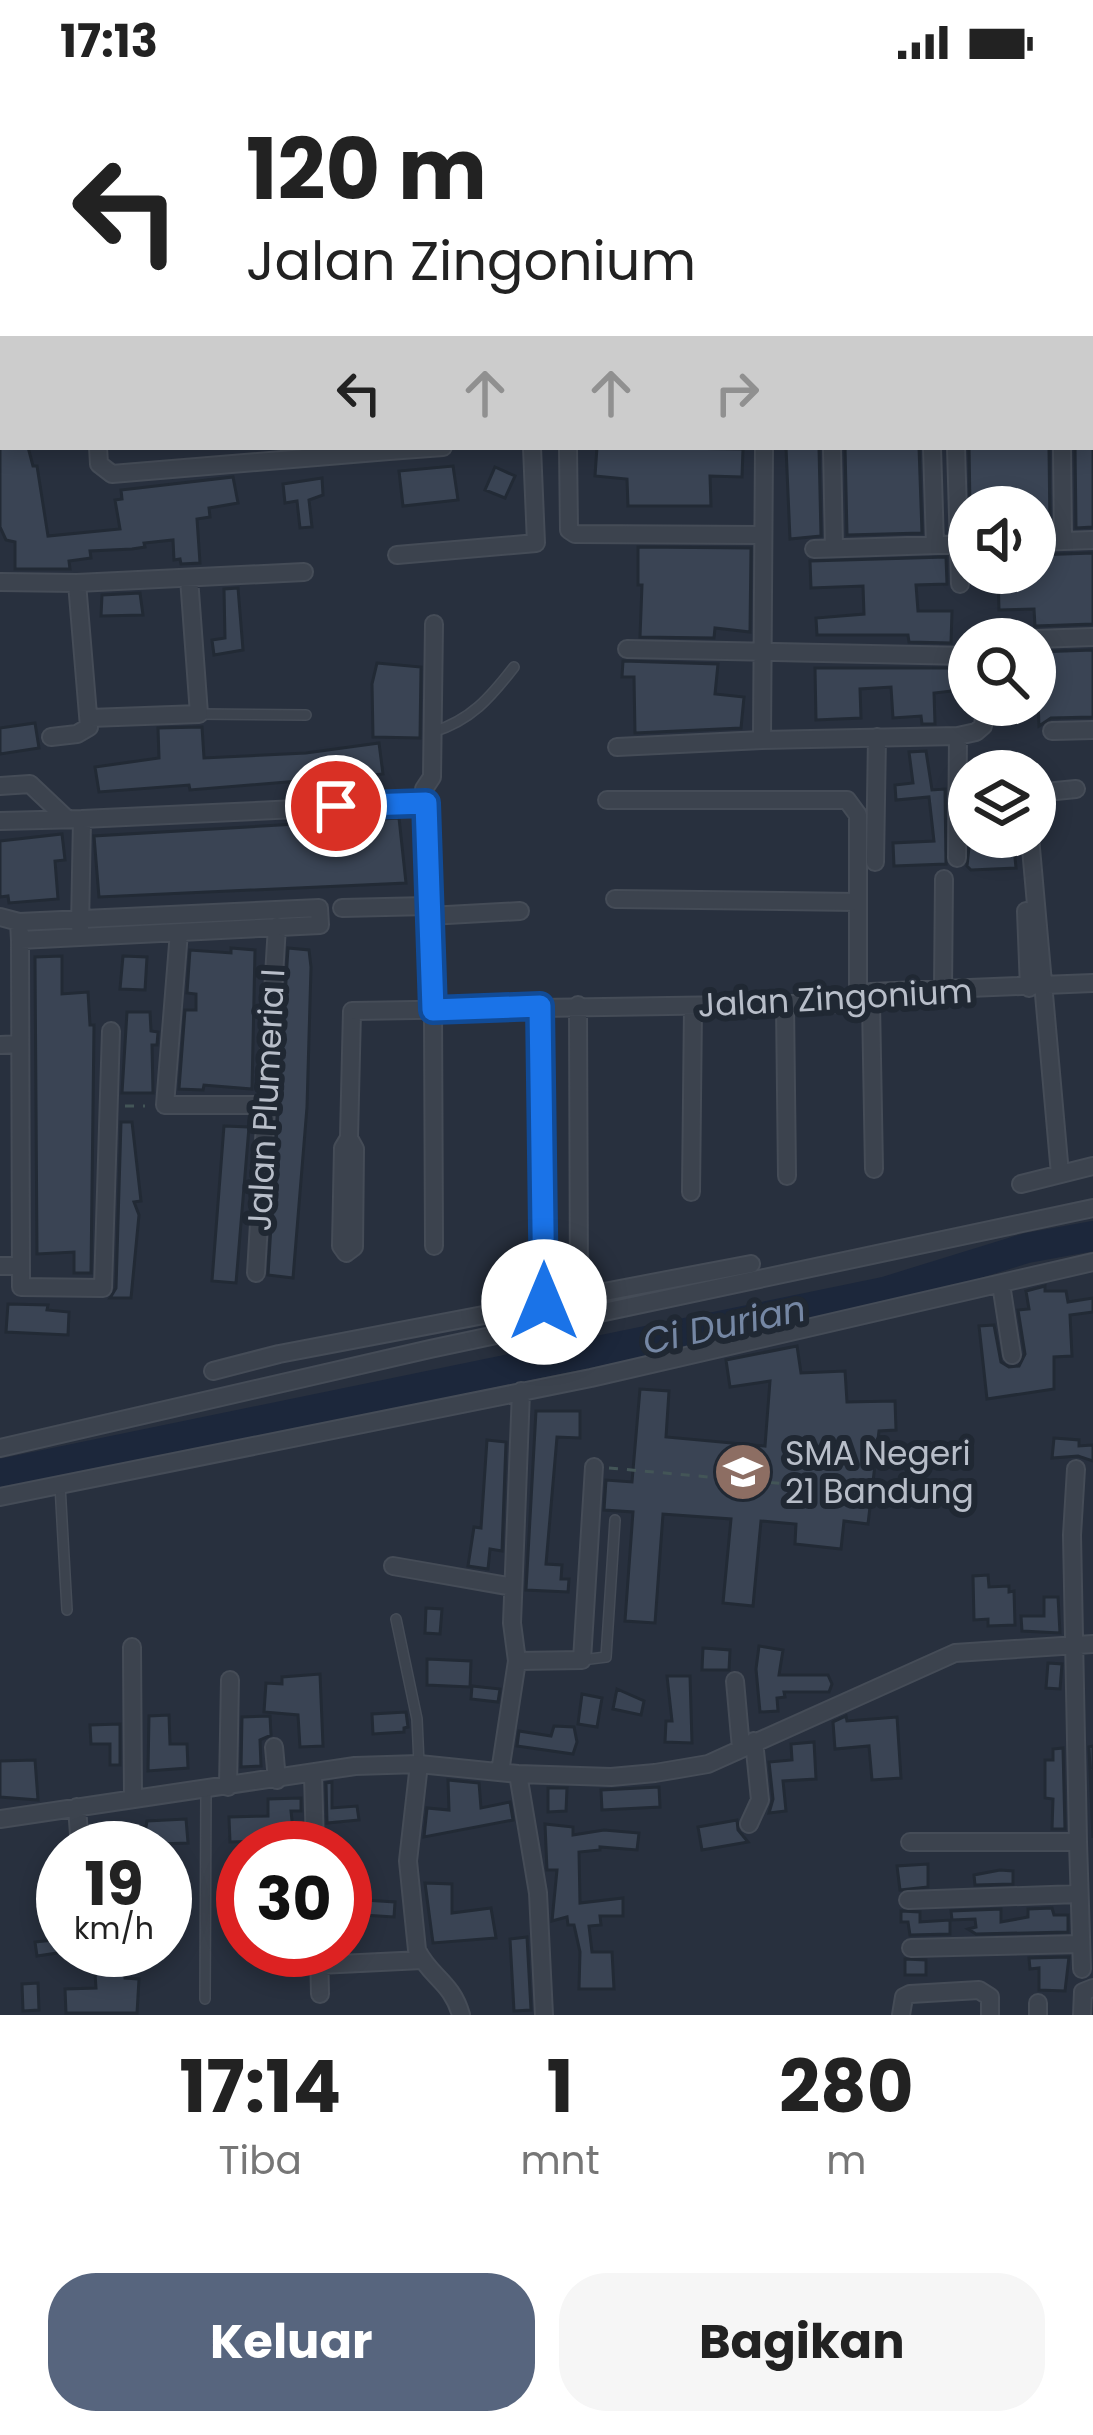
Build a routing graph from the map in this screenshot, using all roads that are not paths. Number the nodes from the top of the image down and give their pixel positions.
1 (98, 450) edge
2 (378, 450) edge
3 (532, 450) edge
4 (568, 450) edge
5 (764, 450) edge
6 (832, 450) edge
7 (932, 450) edge
8 (956, 450) edge
9 (1062, 450) edge
10 (959, 486) edge
11 (762, 535) junction
12 (1093, 540) edge
13 (1056, 541) edge
14 (1063, 541) junction
15 (935, 545) junction
16 (948, 545) edge
17 (834, 548) junction
18 (814, 549) dead end
19 (397, 555) dead end
20 (304, 572) dead end
21 (189, 578) junction
22 (0, 582) edge
23 (77, 583) junction
24 (434, 624) dead end
25 (1093, 637) edge
26 (1056, 638) edge
27 (627, 650) dead end
28 (764, 654) junction
29 (948, 656) edge
30 (514, 667) dead end
31 (199, 714) junction
32 (306, 715) dead end
33 (90, 718) junction
34 (983, 726) edge
35 (1093, 730) edge
36 (1052, 731) dead end
37 (433, 732) junction
38 (958, 736) junction
39 (51, 737) dead end
40 (878, 737) junction
41 (762, 740) junction
42 (617, 747) dead end
43 (958, 750) edge
44 (0, 786) edge
45 (1076, 789) dead end
46 (1056, 791) edge
47 (607, 800) dead end
48 (426, 803) junction
49 (74, 819) junction
50 (0, 821) edge
51 (1032, 858) edge
52 (875, 862) dead end
53 (944, 879) dead end
54 (615, 899) dead end
55 (858, 902) junction
56 (342, 908) dead end
57 (429, 911) junction
58 (520, 911) dead end
59 (0, 916) edge
60 (180, 923) junction
61 (80, 929) junction
62 (20, 932) junction
63 (1093, 983) edge
64 (1036, 988) junction
65 (943, 990) junction
66 (864, 997) junction
67 (785, 1004) junction
68 (561, 1006) junction
69 (693, 1006) junction
70 (433, 1010) junction
71 (111, 1031) dead end
72 (20, 1044) junction
73 (0, 1045) edge
74 (264, 1106) junction
75 (0, 1130) edge
76 (20, 1130) junction
77 (350, 1138) junction
78 (1093, 1166) edge
79 (874, 1169) dead end
80 (1060, 1174) junction
81 (787, 1176) dead end
82 (1021, 1184) dead end
83 (691, 1192) dead end
84 (0, 1208) edge
85 (21, 1208) junction
86 (1093, 1208) edge
87 (434, 1246) dead end
88 (1093, 1262) edge
89 (752, 1264) dead end
90 (0, 1266) edge
91 (21, 1266) junction
92 (256, 1274) dead end
93 (1001, 1284) junction
94 (579, 1296) junction
95 (544, 1302) junction
96 (1012, 1354) dead end
97 (213, 1371) dead end
98 (521, 1391) junction
99 (0, 1448) edge
100 (594, 1467) road end
101 (1076, 1469) dead end
102 (60, 1485) junction
103 (0, 1497) edge
104 (614, 1520) dead end
105 (393, 1566) dead end
106 (513, 1587) junction
107 (67, 1610) dead end
108 (396, 1619) dead end
109 (1084, 1644) edge
110 (132, 1648) dead end
111 (582, 1660) junction
112 (517, 1661) junction
113 (230, 1680) dead end
114 (735, 1681) dead end
115 (748, 1745) junction
116 (274, 1747) dead end
117 (419, 1763) junction
118 (509, 1773) junction
119 (313, 1774) junction
120 (278, 1780) junction
121 (228, 1787) junction
122 (206, 1790) junction
123 (133, 1799) junction
124 (77, 1807) junction
125 (0, 1819) edge
126 (78, 1821) edge
127 (314, 1821) edge
128 (1085, 1822) edge
129 (749, 1824) dead end
130 (910, 1842) dead end
131 (1078, 1842) junction
132 (1078, 1894) junction
133 (908, 1900) dead end
134 (1082, 1943) junction
135 (911, 1948) dead end
136 (372, 1959) edge
137 (422, 1960) junction
138 (1082, 1969) dead end
139 (320, 1977) edge
140 (1093, 1988) edge
141 (320, 1994) dead end
142 (205, 1999) dead end
143 (460, 2015) edge
144 (544, 2015) edge
145 (901, 2015) edge
146 (990, 2015) edge
147 (1082, 2015) edge

1 - 2 street
3 - 19 street
4 - 11 street
5 - 11 street
6 - 17 street
7 - 15 street
8 - 10 street
9 - 14 street
11 - 28 street
12 - 14 street
13 - 14 street
15 - 16 street
15 - 17 street
17 - 18 street
20 - 21 street
21 - 23 street
21 - 31 street
22 - 23 street
23 - 33 street
24 - 37 street
25 - 26 street
27 - 28 street
28 - 29 street
28 - 41 street
30 - 37 lane
31 - 32 lane
31 - 33 street
33 - 39 street
34 - 38 street
35 - 36 street
37 - 48 street
38 - 40 street
38 - 43 street
40 - 41 street
40 - 52 street
41 - 42 street
44 - 49 street
45 - 46 street
47 - 55 street
48 - 49 street
48 - 57 street
49 - 50 street
49 - 61 street
51 - 64 street
53 - 65 street
54 - 55 street
55 - 66 street
56 - 57 street
57 - 58 street
57 - 70 street
59 - 62 street
60 - 61 street
60 - 74 street
60 - 74 street, Jalan Plumeria I
61 - 62 street
62 - 72 street
63 - 64 street, Jalan Zingonium
64 - 65 street, Jalan Zingonium
64 - 80 street
65 - 66 street, Jalan Zingonium
66 - 67 street, Jalan Zingonium
66 - 79 street
67 - 69 street, Jalan Zingonium
67 - 81 street
68 - 69 street, Jalan Zingonium
68 - 70 street, Jalan Zingonium
68 - 94 street
68 - 95 street
69 - 83 street
70 - 77 street, Jalan Zingonium
70 - 87 street
71 - 91 street
72 - 73 street
72 - 76 street
74 - 92 street, Jalan Plumeria I
75 - 76 street
76 - 85 street
77 - 77 street
78 - 80 street
80 - 82 street
84 - 85 street
85 - 91 street
86 - 99 street
88 - 93 street
89 - 94 street
90 - 91 street
93 - 96 street
93 - 98 street
94 - 95 street
95 - 97 street
98 - 102 street
98 - 106 street
100 - 111 street
101 - 109 street
102 - 103 street
102 - 107 lane
104 - 111 lane
105 - 106 street
106 - 112 street
108 - 117 lane
109 - 115 street
109 - 128 street
110 - 123 street
111 - 112 street
112 - 118 street
113 - 121 street
114 - 115 street
115 - 118 street
115 - 129 street
116 - 120 street
117 - 118 street
117 - 119 street
117 - 137 street
118 - 144 street
119 - 120 street
119 - 127 street
120 - 121 street
121 - 122 street
122 - 123 street
122 - 142 lane
123 - 124 street
124 - 125 street
124 - 126 street
128 - 131 street
130 - 131 street
131 - 132 street
132 - 133 street
132 - 134 street
134 - 135 street
134 - 138 street
136 - 137 street
137 - 143 street
139 - 141 street
140 - 147 street
145 - 146 street

